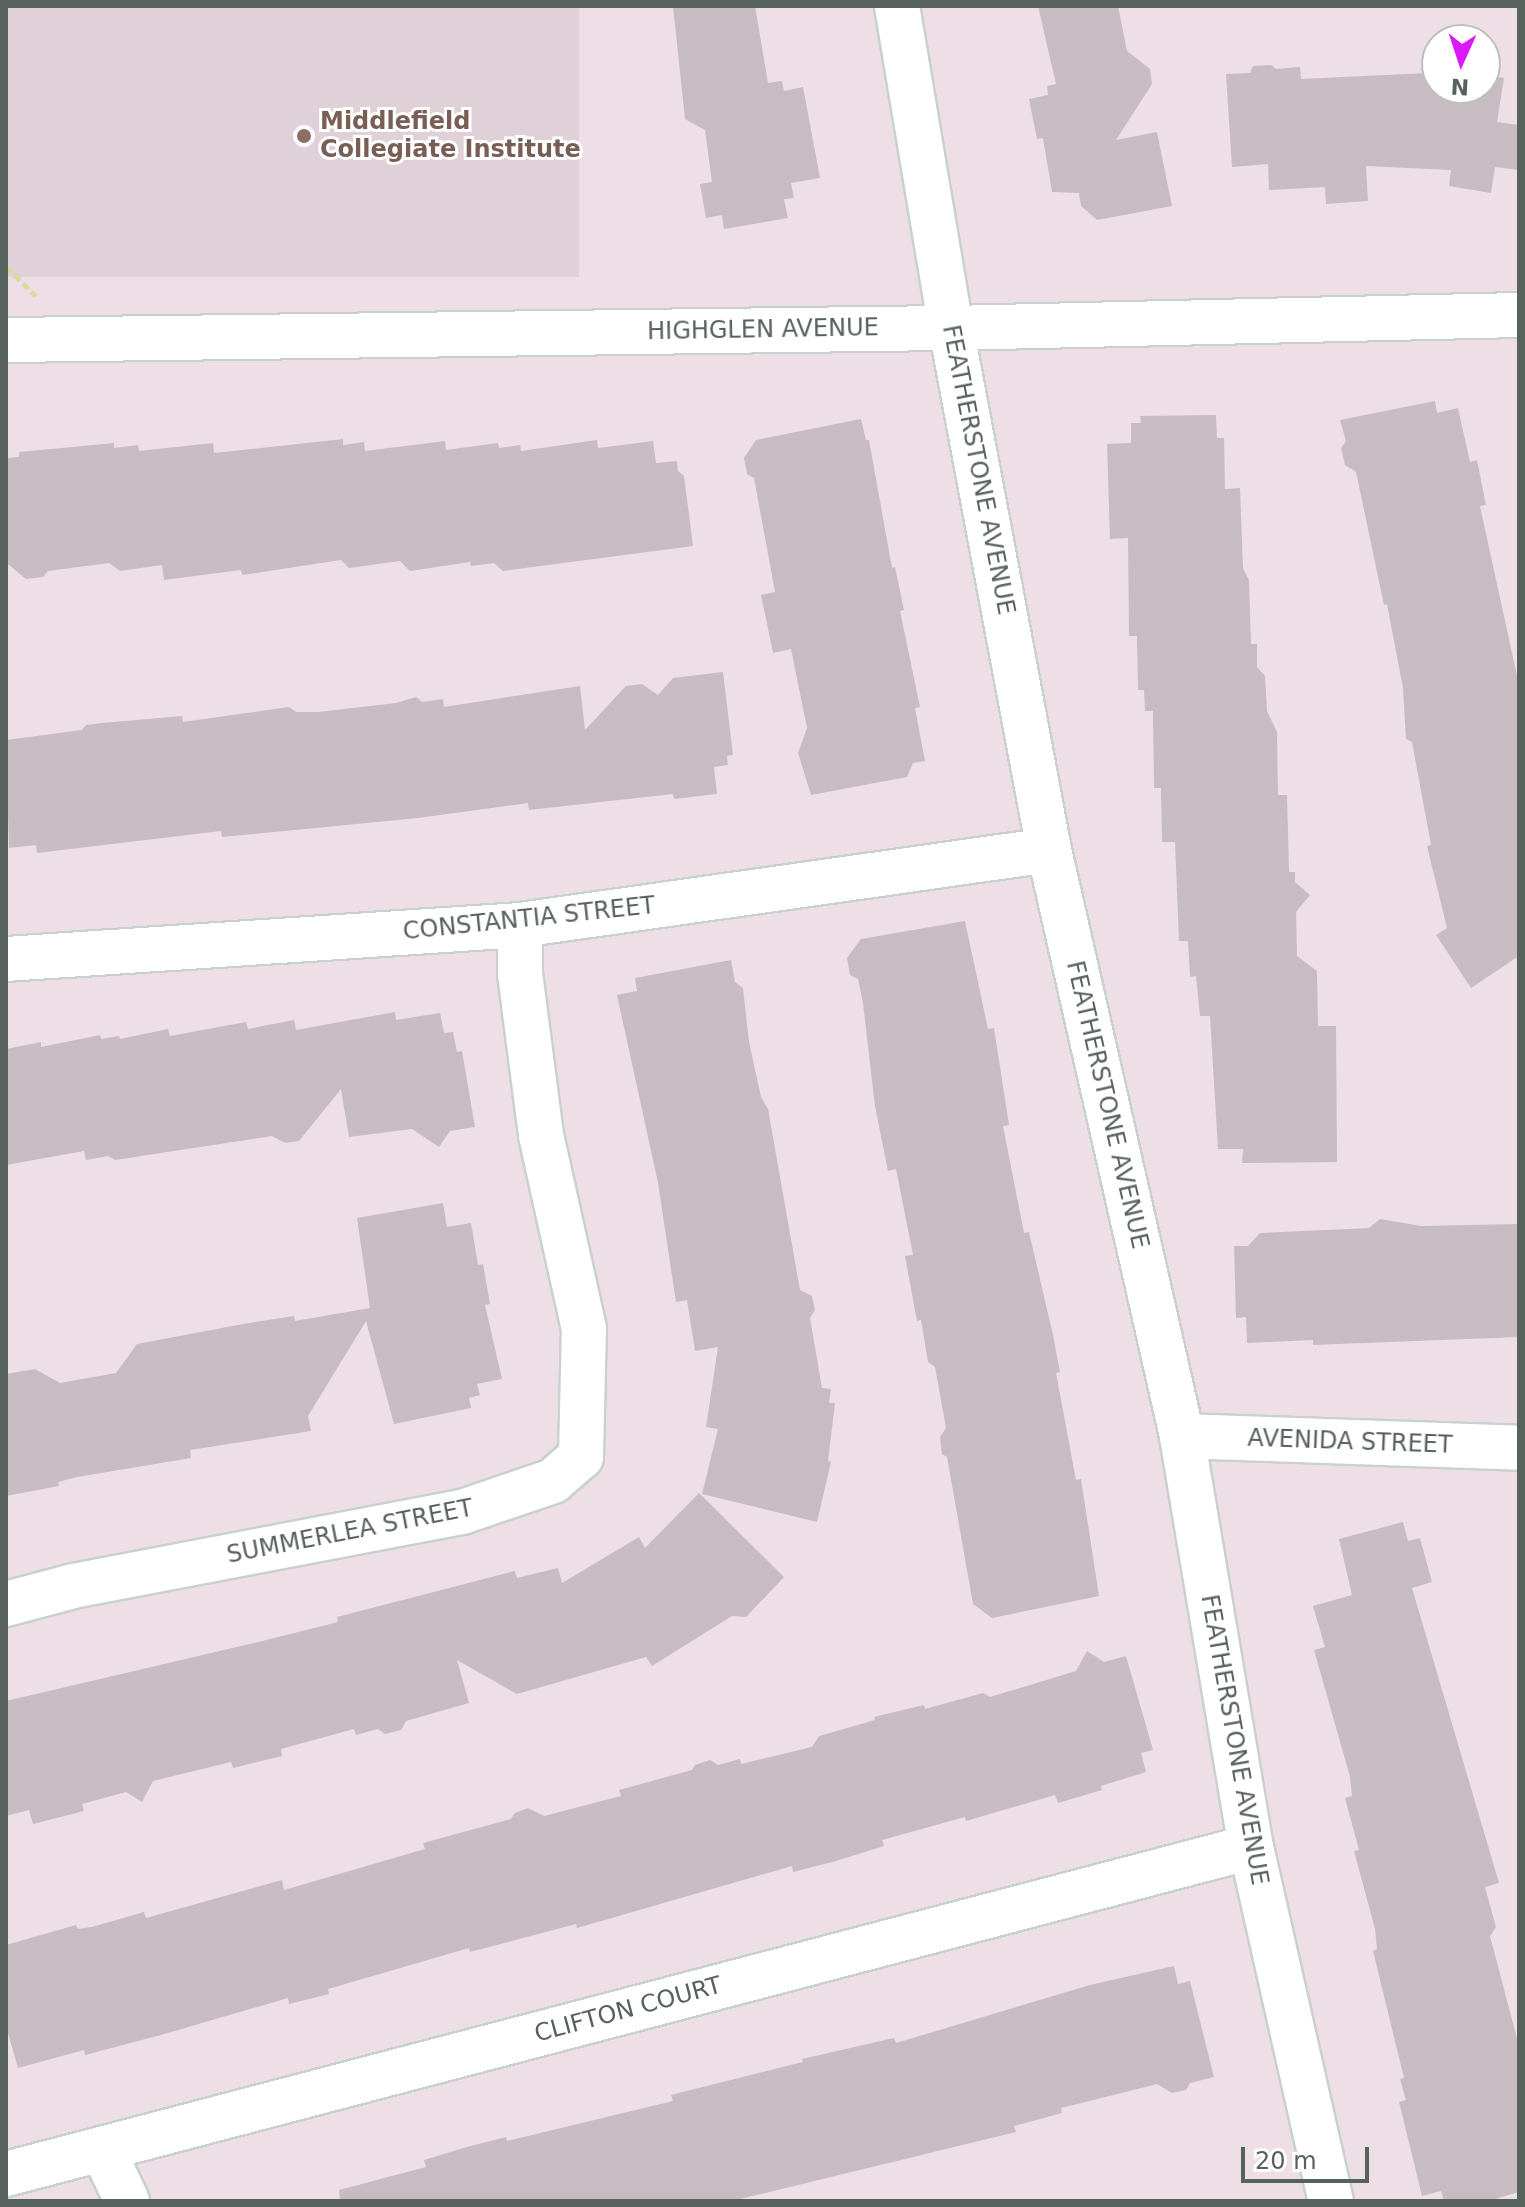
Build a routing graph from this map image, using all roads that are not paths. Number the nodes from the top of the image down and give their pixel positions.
1 (897, 6) edge
2 (1519, 315) edge
3 (951, 328) junction
4 (6, 340) edge
5 (1049, 850) junction
6 (520, 925) junction
7 (6, 959) edge
8 (1182, 1436) junction
9 (1519, 1448) edge
10 (6, 1604) edge
11 (1251, 1847) junction
12 (103, 2150) junction
13 (6, 2174) edge
14 (127, 2201) edge
15 (1331, 2201) edge

1 - 3 street, FEATHERSTONE AVENUE
2 - 3 street, HIGHGLEN AVENUE
3 - 4 street, HIGHGLEN AVENUE
3 - 5 street, FEATHERSTONE AVENUE
5 - 6 street, CONSTANTIA STREET
5 - 8 street, FEATHERSTONE AVENUE
6 - 7 street, CONSTANTIA STREET
6 - 10 street, SUMMERLEA STREET
8 - 9 street, AVENIDA STREET
8 - 11 street, FEATHERSTONE AVENUE
11 - 12 street, CLIFTON COURT
11 - 15 street, FEATHERSTONE AVENUE
12 - 13 street, CLIFTON COURT
12 - 14 street

